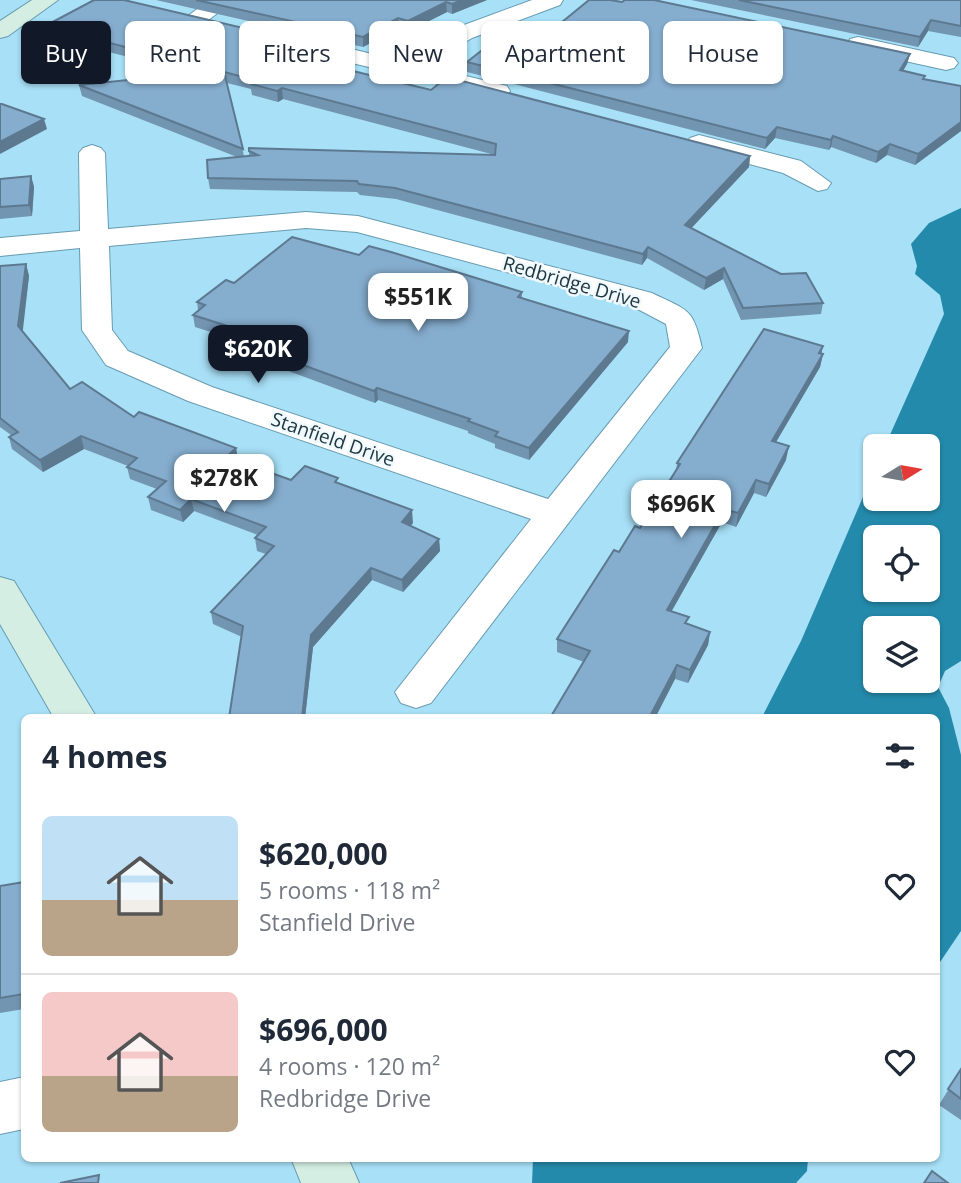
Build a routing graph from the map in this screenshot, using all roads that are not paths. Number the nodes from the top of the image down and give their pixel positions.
1 (47, 0) edge
2 (224, 0) edge
3 (552, 0) edge
4 (168, 13) edge
5 (195, 19) junction
6 (204, 21) edge
7 (0, 31) edge
8 (467, 32) edge
9 (838, 40) edge
10 (946, 62) dead end
11 (467, 83) edge
12 (526, 98) edge
13 (673, 136) edge
14 (92, 153) dead end
15 (818, 183) dead end
16 (93, 237) junction
17 (0, 247) edge
18 (553, 514) junction
19 (0, 592) edge
20 (416, 692) dead end
21 (74, 714) edge
22 (21, 1103) edge
23 (0, 1108) edge
24 (320, 1162) edge
25 (331, 1183) edge

1 - 7 street
2 - 5 street
3 - 8 street
4 - 5 street
5 - 6 street
9 - 10 street
11 - 12 street
13 - 15 street
14 - 16 street, Stanfield Drive
16 - 17 street, Redbridge Drive
16 - 18 street, Stanfield Drive
16 - 18 street, Redbridge Drive
18 - 20 street, Redbridge Drive
19 - 21 street
22 - 23 street
24 - 25 street

